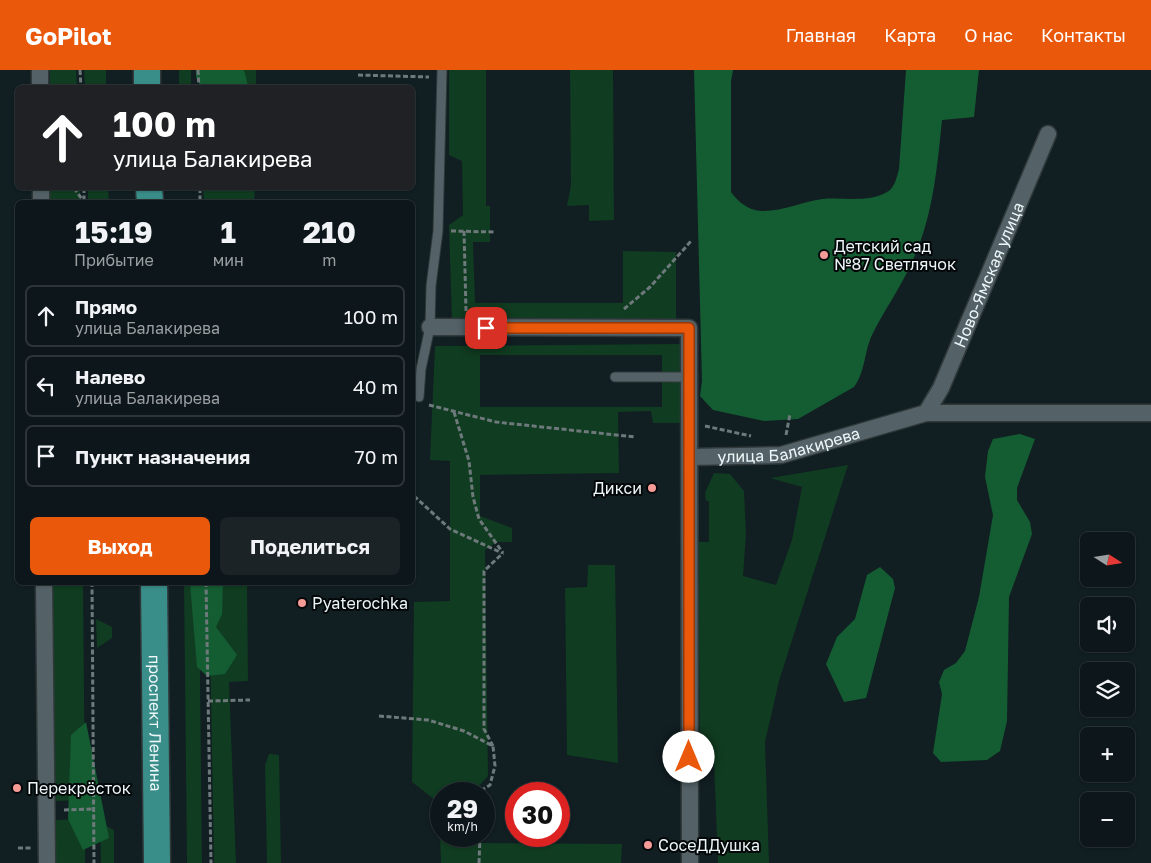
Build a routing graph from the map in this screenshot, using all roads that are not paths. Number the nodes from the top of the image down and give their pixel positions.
1 (40, 70) edge
2 (147, 70) edge
3 (442, 73) edge
4 (40, 85) edge
5 (147, 85) edge
6 (1048, 134) dead end
7 (430, 327) junction
8 (689, 376) junction
9 (615, 377) dead end
10 (419, 397) road end
11 (926, 413) junction
12 (1151, 413) edge
13 (691, 457) junction
14 (44, 585) edge
15 (154, 585) edge
16 (46, 863) edge
17 (157, 863) edge
18 (690, 863) edge

1 - 4 street
2 - 5 main road
3 - 7 lane
6 - 11 street, Ново-Ямская улица
7 - 8 street
7 - 10 lane
8 - 9 lane
8 - 13 street
11 - 12 street, улица Балакирева
11 - 13 street, улица Балакирева
13 - 18 street
14 - 16 street
15 - 17 main road, проспект Ленина

